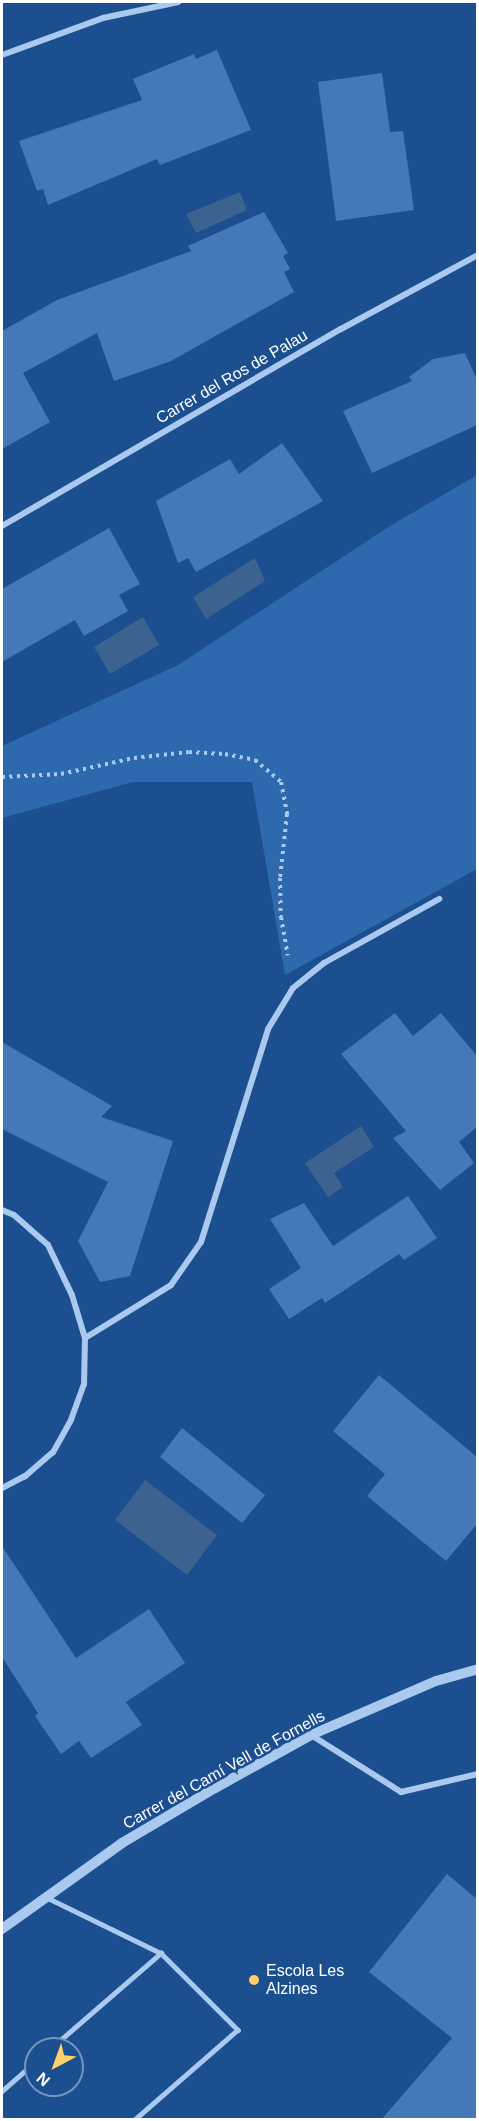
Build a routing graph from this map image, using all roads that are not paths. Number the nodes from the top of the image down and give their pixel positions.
1 (178, 2) edge
2 (2, 55) edge
3 (477, 255) edge
4 (2, 526) edge
5 (439, 899) dead end
6 (2, 1210) edge
7 (85, 1338) junction
8 (2, 1488) edge
9 (477, 1669) edge
10 (311, 1736) junction
11 (477, 1774) edge
12 (46, 1897) junction
13 (2, 1929) edge
14 (161, 1953) junction
15 (64, 2037) edge
16 (24, 2072) edge
17 (2, 2091) edge
18 (135, 2120) edge

1 - 2 street
3 - 4 street, Carrer del Ros de Palau
5 - 7 street
6 - 7 street
7 - 8 street
9 - 10 street, Carrer del Camí Vell de Fornells
10 - 11 street
10 - 12 street, Carrer del Camí Vell de Fornells
12 - 13 street, Carrer del Camí Vell de Fornells
12 - 14 lane
14 - 15 lane
14 - 18 lane
16 - 17 lane

